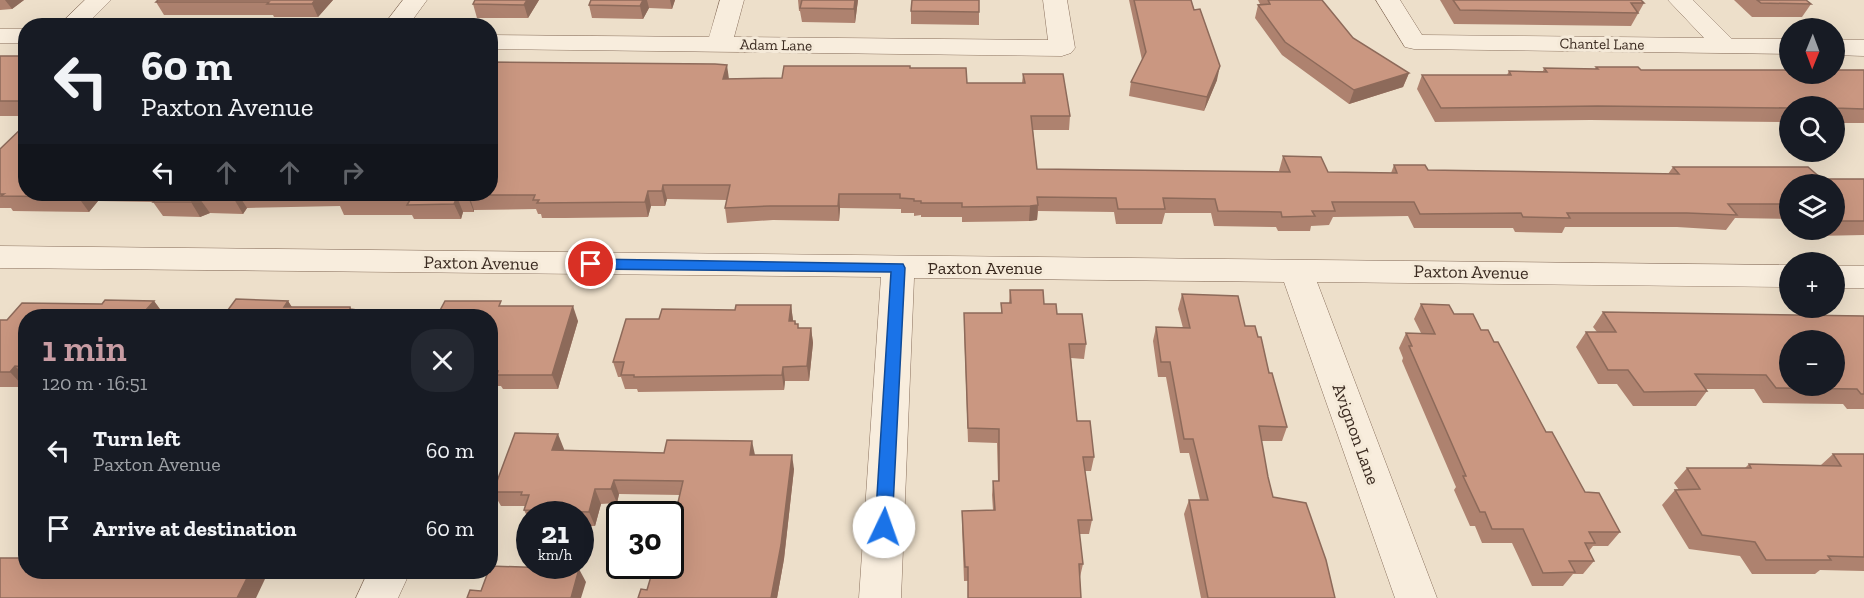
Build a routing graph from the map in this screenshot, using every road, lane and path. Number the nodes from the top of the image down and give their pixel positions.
1 (99, 0) edge
2 (415, 0) edge
3 (732, 0) edge
4 (1055, 0) edge
5 (1388, 0) edge
6 (1680, 0) edge
7 (79, 18) edge
8 (401, 18) edge
9 (0, 36) edge
10 (18, 36) edge
11 (498, 42) edge
12 (719, 45) junction
13 (1725, 46) junction
14 (1779, 47) edge
15 (1845, 47) edge
16 (1864, 48) edge
17 (0, 257) edge
18 (898, 268) junction
19 (1296, 270) junction
20 (1779, 276) edge
21 (1845, 277) edge
22 (1864, 277) edge
23 (386, 579) edge
24 (377, 598) edge
25 (879, 598) edge
26 (1416, 598) edge

1 - 7 street
2 - 8 street
3 - 12 street
4 - 12 street, Adam Lane
5 - 13 street, Chantel Lane
6 - 13 street
9 - 10 street
11 - 12 street, Adam Lane
13 - 14 street, Chantel Lane
15 - 16 street
17 - 18 street, Paxton Avenue
18 - 19 street, Paxton Avenue
18 - 25 street
19 - 20 street, Paxton Avenue
19 - 26 street, Avignon Lane
21 - 22 street
23 - 24 street

